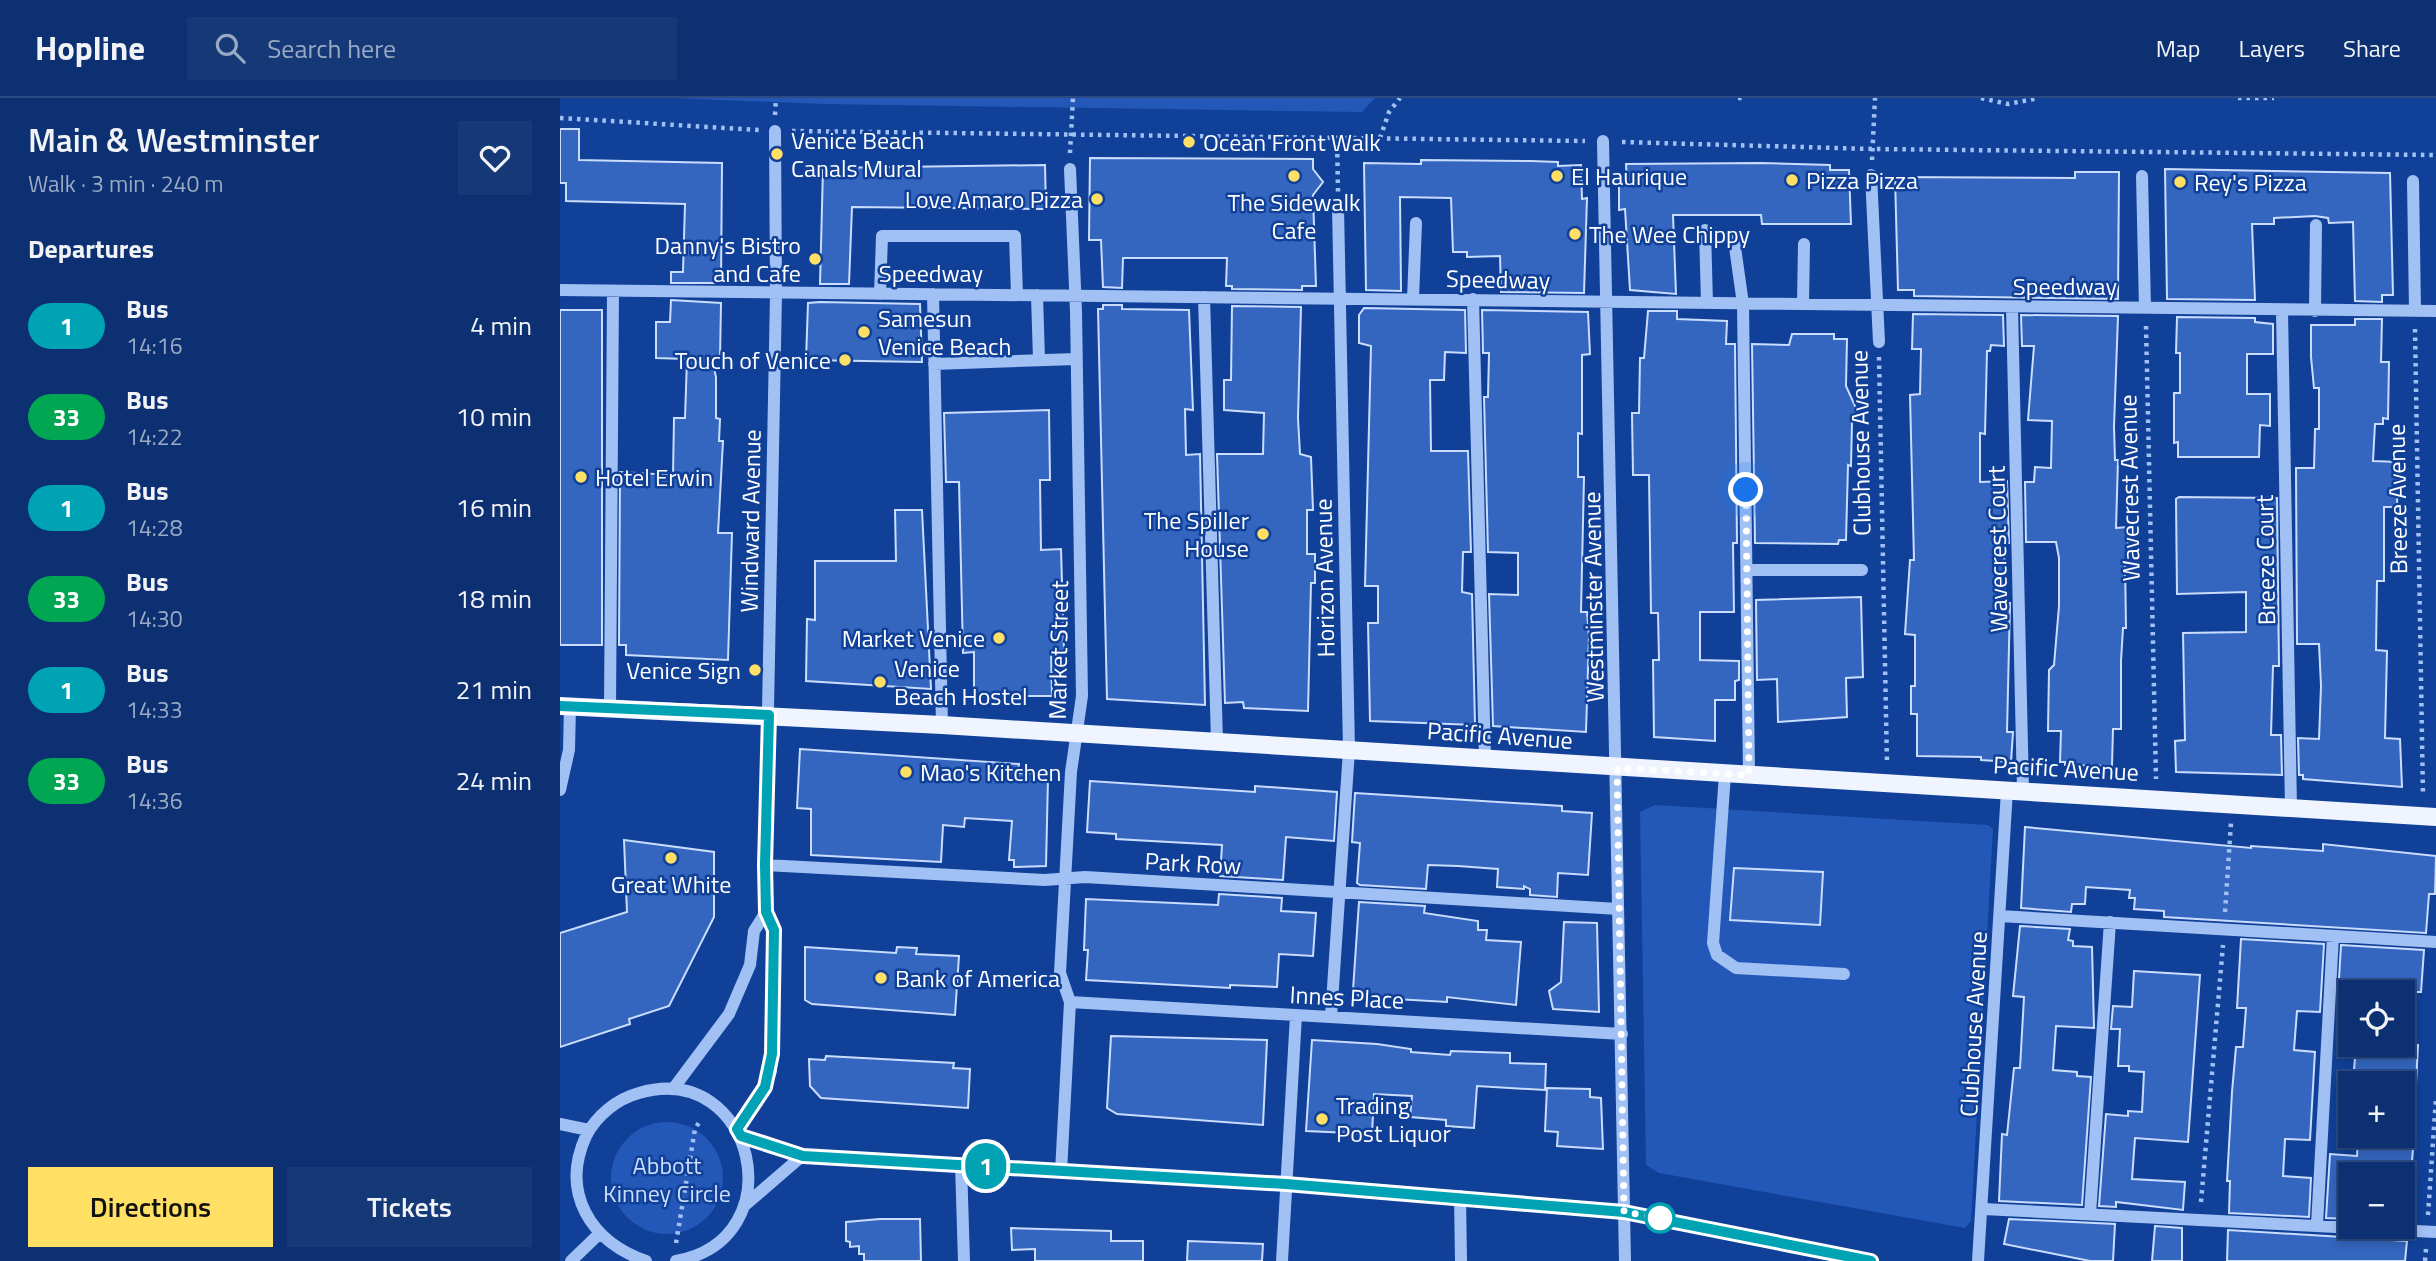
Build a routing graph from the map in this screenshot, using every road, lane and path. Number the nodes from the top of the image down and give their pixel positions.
1 (1073, 98) edge
2 (1400, 98) edge
3 (1738, 98) edge
4 (1745, 98) edge
5 (1981, 98) edge
6 (2039, 98) edge
7 (2238, 98) edge
8 (2274, 98) edge
9 (1875, 101) edge
10 (560, 118) edge
11 (775, 131) junction
12 (1071, 134) junction
13 (1337, 137) junction
14 (1380, 138) junction
15 (1603, 141) junction
16 (1873, 149) junction
17 (2436, 155) edge
18 (1070, 169) dead end
19 (1871, 175) joint
20 (2142, 177) dead end
21 (2413, 181) dead end
22 (1338, 207) joint
23 (1416, 223) dead end
24 (2316, 225) dead end
25 (1706, 230) dead end
26 (1734, 240) dead end
27 (1804, 244) dead end
28 (560, 290) edge
29 (613, 292) junction
30 (776, 294) junction
31 (880, 294) junction
32 (933, 295) junction
33 (1017, 295) junction
34 (1037, 295) junction
35 (1074, 295) junction
36 (1204, 297) junction
37 (1340, 298) junction
38 (1413, 299) junction
39 (1474, 299) junction
40 (1607, 301) junction
41 (1707, 303) junction
42 (1743, 304) junction
43 (1803, 304) junction
44 (1876, 306) junction
45 (2012, 307) junction
46 (2145, 308) junction
47 (2415, 310) junction
48 (2281, 311) junction
49 (2315, 311) junction
50 (2436, 311) edge
51 (1879, 342) joint
52 (1076, 359) junction
53 (1040, 360) junction
54 (934, 363) junction
55 (1747, 570) junction
56 (1862, 570) dead end
57 (565, 706) edge
58 (610, 707) junction
59 (769, 715) junction
60 (942, 725) junction
61 (1077, 734) junction
62 (1217, 741) junction
63 (1349, 750) junction
64 (1485, 758) junction
65 (1617, 768) junction
66 (1725, 774) junction
67 (1749, 775) junction
68 (1885, 782) junction
69 (560, 790) edge
70 (2015, 790) junction
71 (2157, 799) junction
72 (2232, 805) junction
73 (2291, 808) junction
74 (2429, 817) edge
75 (765, 865) junction
76 (1066, 878) junction
77 (1339, 892) junction
78 (1618, 909) junction
79 (766, 912) junction
80 (2000, 916) junction
81 (2110, 922) junction
82 (2224, 929) junction
83 (2333, 936) junction
84 (2436, 942) edge
85 (1844, 974) dead end
86 (1070, 1002) junction
87 (1296, 1015) junction
88 (1331, 1017) junction
89 (1622, 1034) junction
90 (673, 1089) junction
91 (2436, 1098) edge
92 (711, 1103) junction
93 (560, 1124) edge
94 (589, 1130) junction
95 (739, 1133) junction
96 (803, 1156) junction
97 (961, 1164) junction
98 (1061, 1172) junction
99 (1286, 1184) junction
100 (1460, 1196) junction
101 (744, 1207) junction
102 (1983, 1209) junction
103 (1624, 1212) junction
104 (2090, 1214) junction
105 (2200, 1219) junction
106 (2317, 1225) junction
107 (2431, 1232) edge
108 (598, 1234) junction
109 (571, 1261) edge
110 (646, 1261) edge
111 (677, 1261) edge
112 (964, 1261) edge
113 (1282, 1261) edge
114 (1461, 1261) edge
115 (1625, 1261) edge
116 (1871, 1261) edge
117 (1978, 1261) edge
118 (2425, 1261) edge

1 - 12 path
2 - 14 path
3 - 4 path
5 - 6 path
7 - 8 path
9 - 16 path
10 - 11 path
11 - 12 path
11 - 30 street, Windward Avenue
12 - 13 path
13 - 14 path
13 - 22 path
14 - 15 path
15 - 16 path
15 - 40 street, Westminster Avenue
16 - 17 path
16 - 19 path
18 - 35 street, Market Street
19 - 44 street, Clubhouse Avenue
20 - 46 street
21 - 47 street
22 - 37 street, Horizon Avenue
23 - 38 street
24 - 49 street
25 - 41 street
26 - 42 street
27 - 43 street
28 - 29 street, Speedway
29 - 30 street, Speedway
29 - 58 street
30 - 31 street, Speedway
30 - 59 street, Windward Avenue
31 - 32 street, Speedway
31 - 33 street
32 - 33 street, Speedway
32 - 54 street
33 - 34 street, Speedway
34 - 35 street, Speedway
34 - 53 street
35 - 36 street, Speedway
35 - 52 street, Market Street
36 - 37 street, Speedway
36 - 62 street
37 - 38 street, Speedway
37 - 63 street, Horizon Avenue
38 - 39 street, Speedway
39 - 40 street, Speedway
39 - 64 street
40 - 41 street, Speedway
40 - 65 street, Westminster Avenue
41 - 42 street, Speedway
42 - 43 street, Speedway
42 - 55 street
43 - 44 street, Speedway
44 - 45 street, Speedway
44 - 51 street, Clubhouse Avenue
45 - 46 street, Speedway
45 - 70 street, Wavecrest Court
46 - 48 street, Speedway
46 - 71 path, Wavecrest Avenue
47 - 49 street, Speedway
47 - 50 street, Speedway
47 - 74 path, Breeze Avenue
48 - 49 street, Speedway
48 - 73 street, Breeze Court
51 - 68 path, Clubhouse Avenue
52 - 53 street
52 - 61 street, Market Street
53 - 54 street
54 - 60 street
55 - 56 street
55 - 67 street
57 - 58 main road, Pacific Avenue
57 - 69 street
58 - 59 main road, Pacific Avenue
59 - 60 main road, Pacific Avenue
59 - 75 street, Windward Avenue
60 - 61 main road, Pacific Avenue
61 - 62 main road, Pacific Avenue
61 - 76 street, Market Street
62 - 63 main road, Pacific Avenue
63 - 64 main road, Pacific Avenue
63 - 77 street, Horizon Avenue
64 - 65 main road, Pacific Avenue
65 - 66 main road, Pacific Avenue
65 - 78 street, Westminster Avenue
66 - 67 main road, Pacific Avenue
66 - 85 street
67 - 68 main road, Pacific Avenue
68 - 70 main road, Pacific Avenue
70 - 71 main road, Pacific Avenue
70 - 80 street, Clubhouse Avenue
71 - 72 main road, Pacific Avenue
72 - 73 main road, Pacific Avenue
72 - 82 path
73 - 74 main road, Pacific Avenue
75 - 76 street, Park Row
75 - 79 street, Windward Avenue
76 - 77 street, Park Row
76 - 86 street, Market Street
77 - 78 street, Park Row
77 - 88 street, Horizon Avenue
78 - 89 street, Westminster Avenue
79 - 90 street, Windward Avenue
79 - 95 street, Windward Avenue
80 - 81 street
80 - 102 street, Clubhouse Avenue
81 - 82 street
81 - 104 street
82 - 83 street
82 - 105 path
83 - 84 street
83 - 106 street
86 - 87 street, Innes Place
86 - 98 street, Market Street
87 - 88 street, Innes Place
87 - 99 street
88 - 89 street, Innes Place
89 - 103 street, Westminster Avenue
90 - 92 street
90 - 94 street
91 - 107 path
92 - 95 street
92 - 111 path
93 - 94 street
94 - 108 street
95 - 96 street
95 - 101 street
96 - 97 street
96 - 101 street
97 - 98 street
97 - 112 street
98 - 99 street
99 - 100 street
99 - 113 street
100 - 103 street
100 - 114 street
101 - 111 street
102 - 104 street
102 - 117 street, Clubhouse Avenue
103 - 115 street, Westminster Avenue
103 - 116 street
104 - 105 street
105 - 106 street
106 - 107 street
107 - 118 path
108 - 109 street
108 - 110 street

